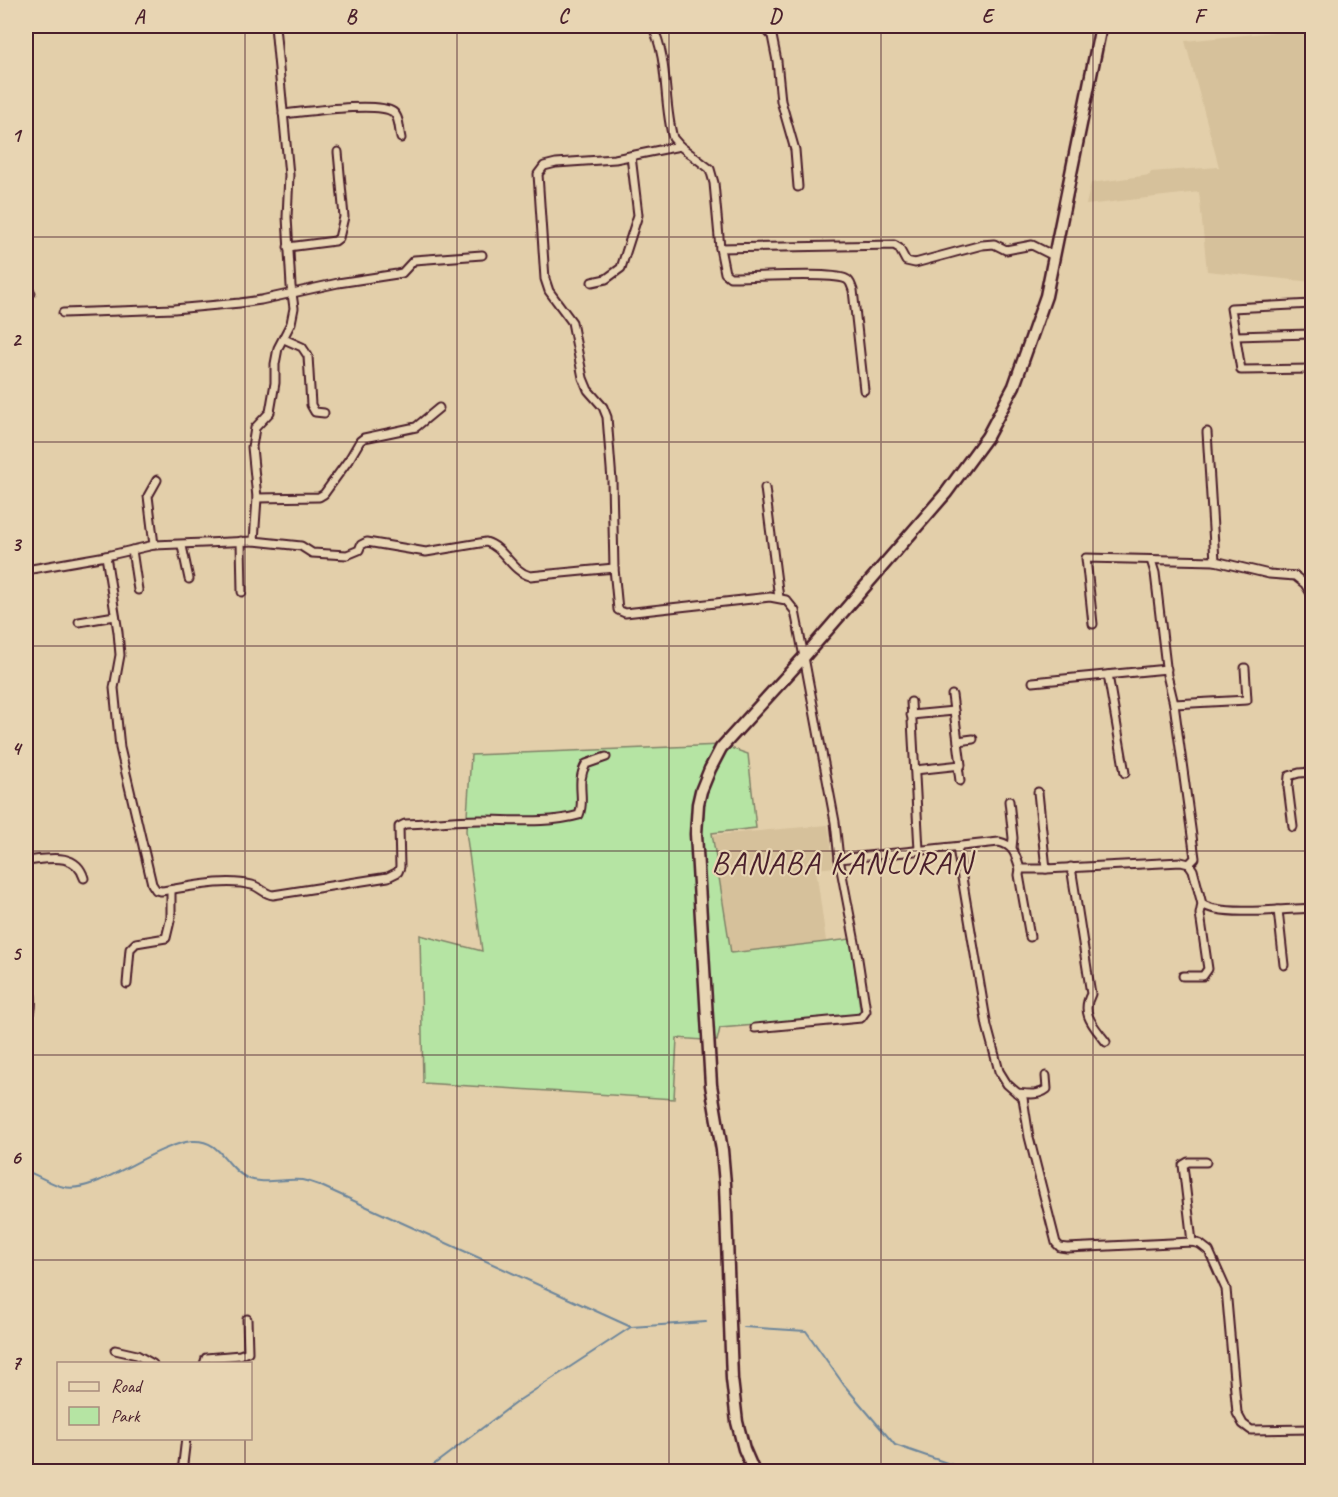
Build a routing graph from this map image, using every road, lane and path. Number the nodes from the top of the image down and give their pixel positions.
1 (275, 26) edge
2 (652, 26) edge
3 (764, 26) edge
4 (1101, 26) edge
5 (283, 114) junction
6 (401, 138) dead end
7 (680, 146) junction
8 (338, 152) dead end
9 (631, 156) junction
10 (798, 187) dead end
11 (288, 247) junction
12 (720, 248) junction
13 (482, 255) dead end
14 (1054, 256) junction
15 (592, 282) dead end
16 (292, 293) junction
17 (1312, 304) edge
18 (63, 313) dead end
19 (1312, 334) edge
20 (1236, 336) junction
21 (284, 339) junction
22 (1312, 369) edge
23 (864, 390) dead end
24 (439, 408) dead end
25 (324, 413) dead end
26 (1207, 432) dead end
27 (157, 480) dead end
28 (765, 488) dead end
29 (257, 498) junction
30 (241, 541) junction
31 (254, 541) junction
32 (154, 545) junction
33 (182, 546) junction
34 (132, 550) junction
35 (106, 556) junction
36 (1151, 560) junction
37 (1215, 561) junction
38 (614, 568) junction
39 (26, 570) edge
40 (189, 579) dead end
41 (138, 590) dead end
42 (242, 592) dead end
43 (1312, 595) edge
44 (779, 598) junction
45 (115, 616) junction
46 (79, 622) dead end
47 (1093, 624) dead end
48 (804, 657) junction
49 (1245, 668) dead end
50 (1167, 669) junction
51 (1108, 675) junction
52 (1033, 682) dead end
53 (952, 695) dead end
54 (911, 702) dead end
55 (1174, 704) junction
56 (954, 711) junction
57 (911, 715) junction
58 (973, 739) dead end
59 (958, 741) junction
60 (606, 757) dead end
61 (958, 766) junction
62 (915, 770) junction
63 (1312, 772) edge
64 (1125, 773) dead end
65 (960, 781) dead end
66 (1038, 792) dead end
67 (1009, 801) dead end
68 (1293, 827) dead end
69 (957, 848) junction
70 (1012, 848) junction
71 (919, 850) junction
72 (839, 859) junction
73 (26, 861) edge
74 (1189, 864) junction
75 (1071, 867) junction
76 (1020, 869) junction
77 (1046, 869) junction
78 (84, 878) dead end
79 (171, 890) junction
80 (1202, 904) junction
81 (1312, 908) edge
82 (1278, 910) junction
83 (1030, 937) dead end
84 (1284, 965) dead end
85 (1184, 976) dead end
86 (26, 977) edge
87 (127, 984) dead end
88 (26, 1024) edge
89 (755, 1028) dead end
90 (1106, 1042) dead end
91 (1046, 1076) dead end
92 (1017, 1093) junction
93 (1206, 1162) dead end
94 (1192, 1242) junction
95 (247, 1319) dead end
96 (115, 1350) dead end
97 (149, 1362) edge
98 (205, 1362) edge
99 (1312, 1429) edge
100 (186, 1440) edge
101 (182, 1472) edge
102 (754, 1472) edge

1 - 5 street
2 - 7 street
3 - 10 street
4 - 14 main road
5 - 6 street
5 - 11 street
7 - 9 street
7 - 12 street
8 - 11 street
9 - 15 street
9 - 38 street
11 - 16 street
12 - 14 street
12 - 23 street
13 - 16 street
14 - 48 main road
16 - 18 street
16 - 21 street
17 - 20 street
19 - 20 street
20 - 22 street
21 - 25 street
21 - 29 street
24 - 29 street
26 - 37 street
27 - 32 street
28 - 44 street
29 - 31 street
30 - 31 street
30 - 33 street
30 - 42 street
31 - 38 street
32 - 33 street
32 - 34 street
33 - 40 street
34 - 35 street
34 - 41 street
35 - 39 street
35 - 45 street
36 - 37 street
36 - 47 street
36 - 50 street
37 - 43 street
38 - 44 street
44 - 48 street
45 - 46 street
45 - 79 street
48 - 72 street
48 - 102 main road
49 - 55 street
50 - 51 street
50 - 55 street
51 - 52 street
51 - 64 street
53 - 56 street
54 - 57 street
55 - 74 street
56 - 57 street
56 - 59 street
57 - 62 street
58 - 59 street
59 - 61 street
60 - 79 street
61 - 62 street
61 - 65 street
62 - 71 street
63 - 68 street
66 - 77 street
67 - 70 street
69 - 70 street
69 - 71 street
69 - 92 street
70 - 76 street
71 - 72 street
72 - 89 street
73 - 78 street
74 - 75 street
74 - 80 street
75 - 77 street
75 - 90 street
76 - 77 street
76 - 83 street
79 - 87 street
80 - 82 street
80 - 85 street
81 - 82 street
82 - 84 street
86 - 88 street
91 - 92 street
92 - 94 street
93 - 94 street
94 - 99 street
95 - 98 street
96 - 97 street
100 - 101 street

